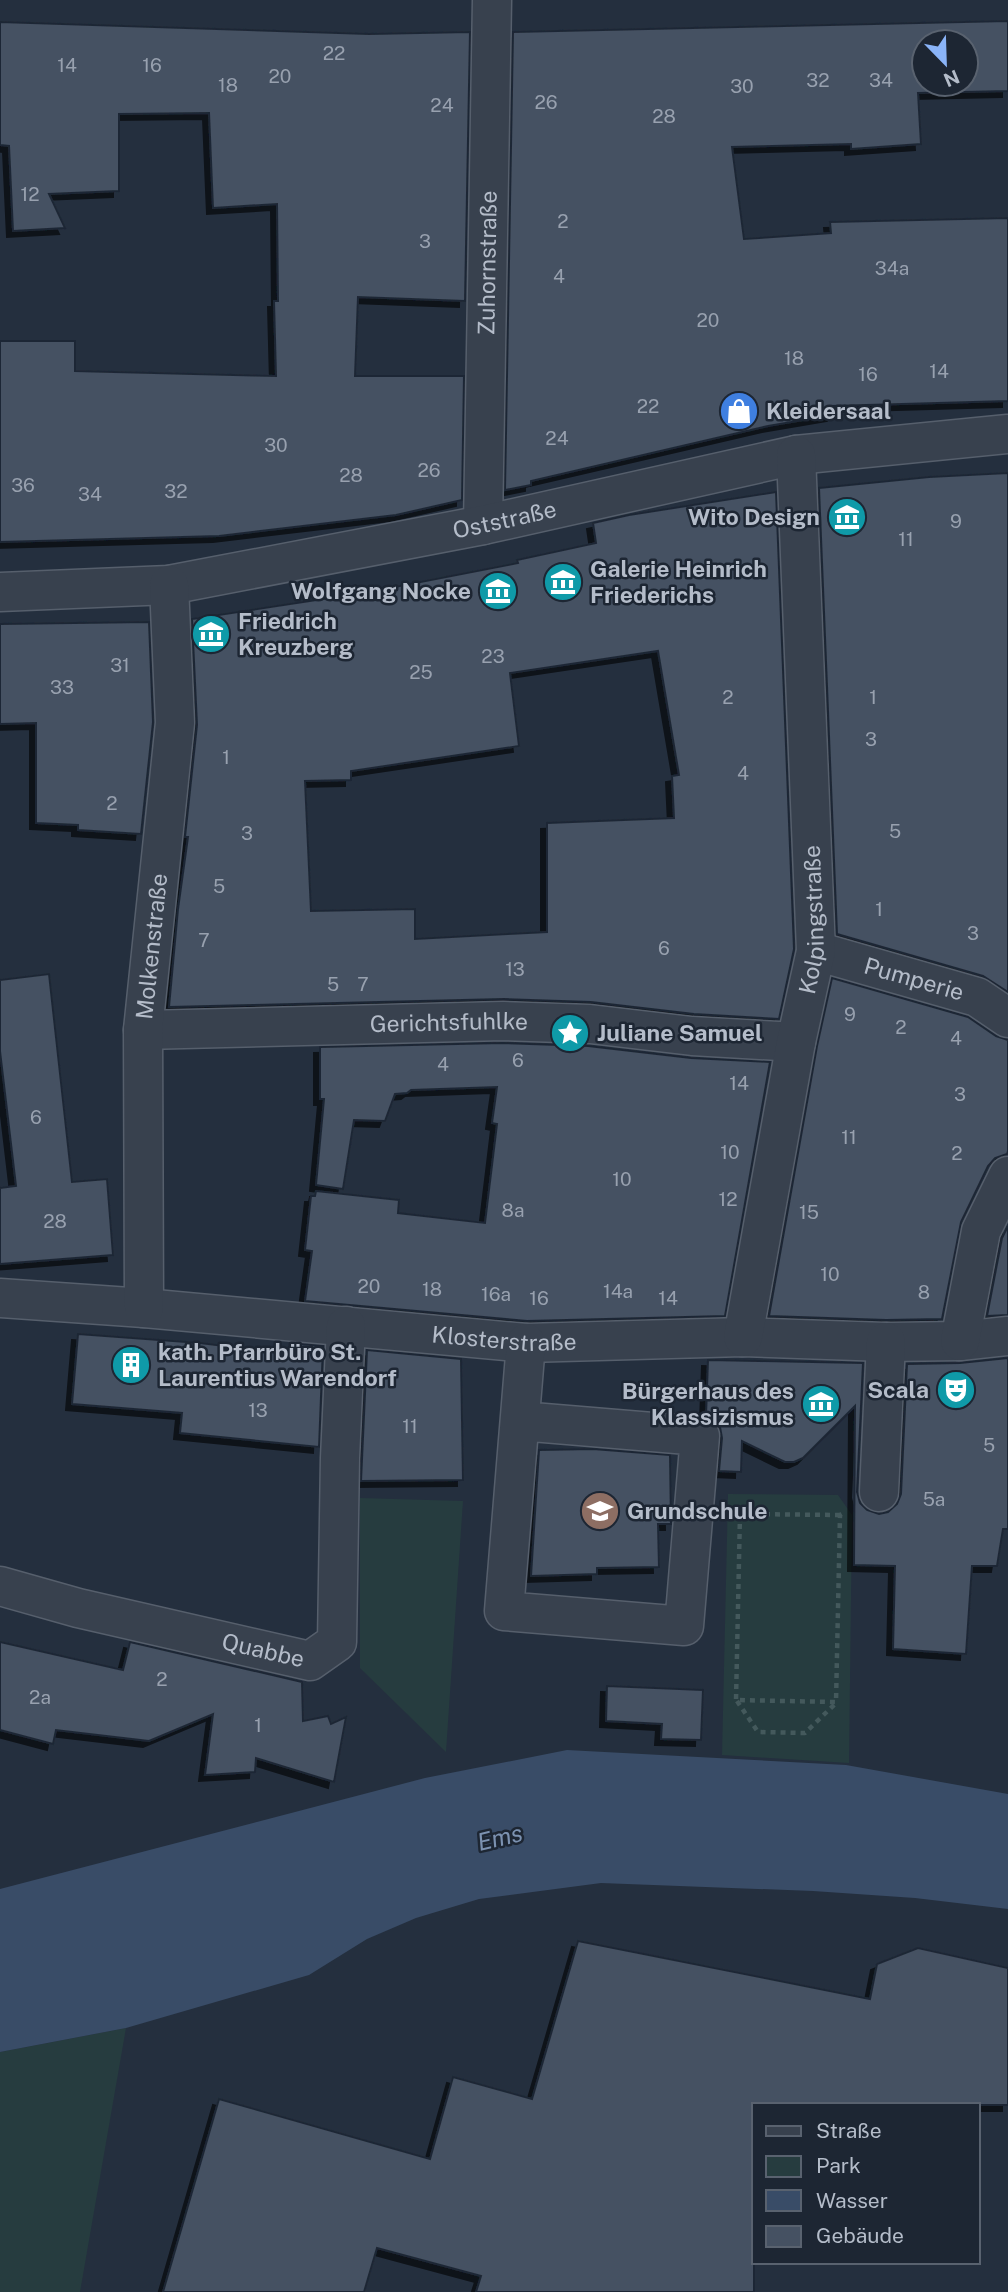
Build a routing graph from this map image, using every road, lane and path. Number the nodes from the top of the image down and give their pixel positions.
1 (492, 0) edge
2 (1008, 434) edge
3 (796, 455) junction
4 (483, 525) junction
5 (169, 585) junction
6 (0, 592) edge
7 (816, 951) junction
8 (1008, 1018) edge
9 (143, 1030) junction
10 (796, 1042) junction
11 (1008, 1176) edge
12 (0, 1298) edge
13 (144, 1308) junction
14 (346, 1326) junction
15 (1008, 1336) edge
16 (743, 1337) junction
17 (960, 1341) junction
18 (886, 1342) junction
19 (526, 1343) junction
20 (520, 1421) junction
21 (879, 1492) joint
22 (840, 1515) junction
23 (0, 1586) edge
24 (736, 1700) junction
25 (836, 1702) junction

1 - 4 street, Zuhornstraße
2 - 3 street, Oststraße
3 - 4 street, Oststraße
3 - 7 street, Kolpingstraße
4 - 5 street, Oststraße
5 - 6 street, Oststraße
5 - 9 street, Molkenstraße
7 - 8 street, Pumperie
7 - 10 street, Kolpingstraße
9 - 10 street, Gerichtsfuhlke
9 - 13 street, Molkenstraße
10 - 16 street, Kolpingstraße
11 - 17 street
12 - 13 street, Klosterstraße
13 - 14 street, Klosterstraße
14 - 19 street, Klosterstraße
14 - 23 street, Quabbe
15 - 17 street, Klosterstraße
16 - 18 street, Klosterstraße
16 - 19 street, Klosterstraße
17 - 18 street, Klosterstraße
18 - 21 street
19 - 20 street
20 - 20 street
21 - 22 path
22 - 24 path
22 - 25 path
24 - 25 path
24 - 25 path

